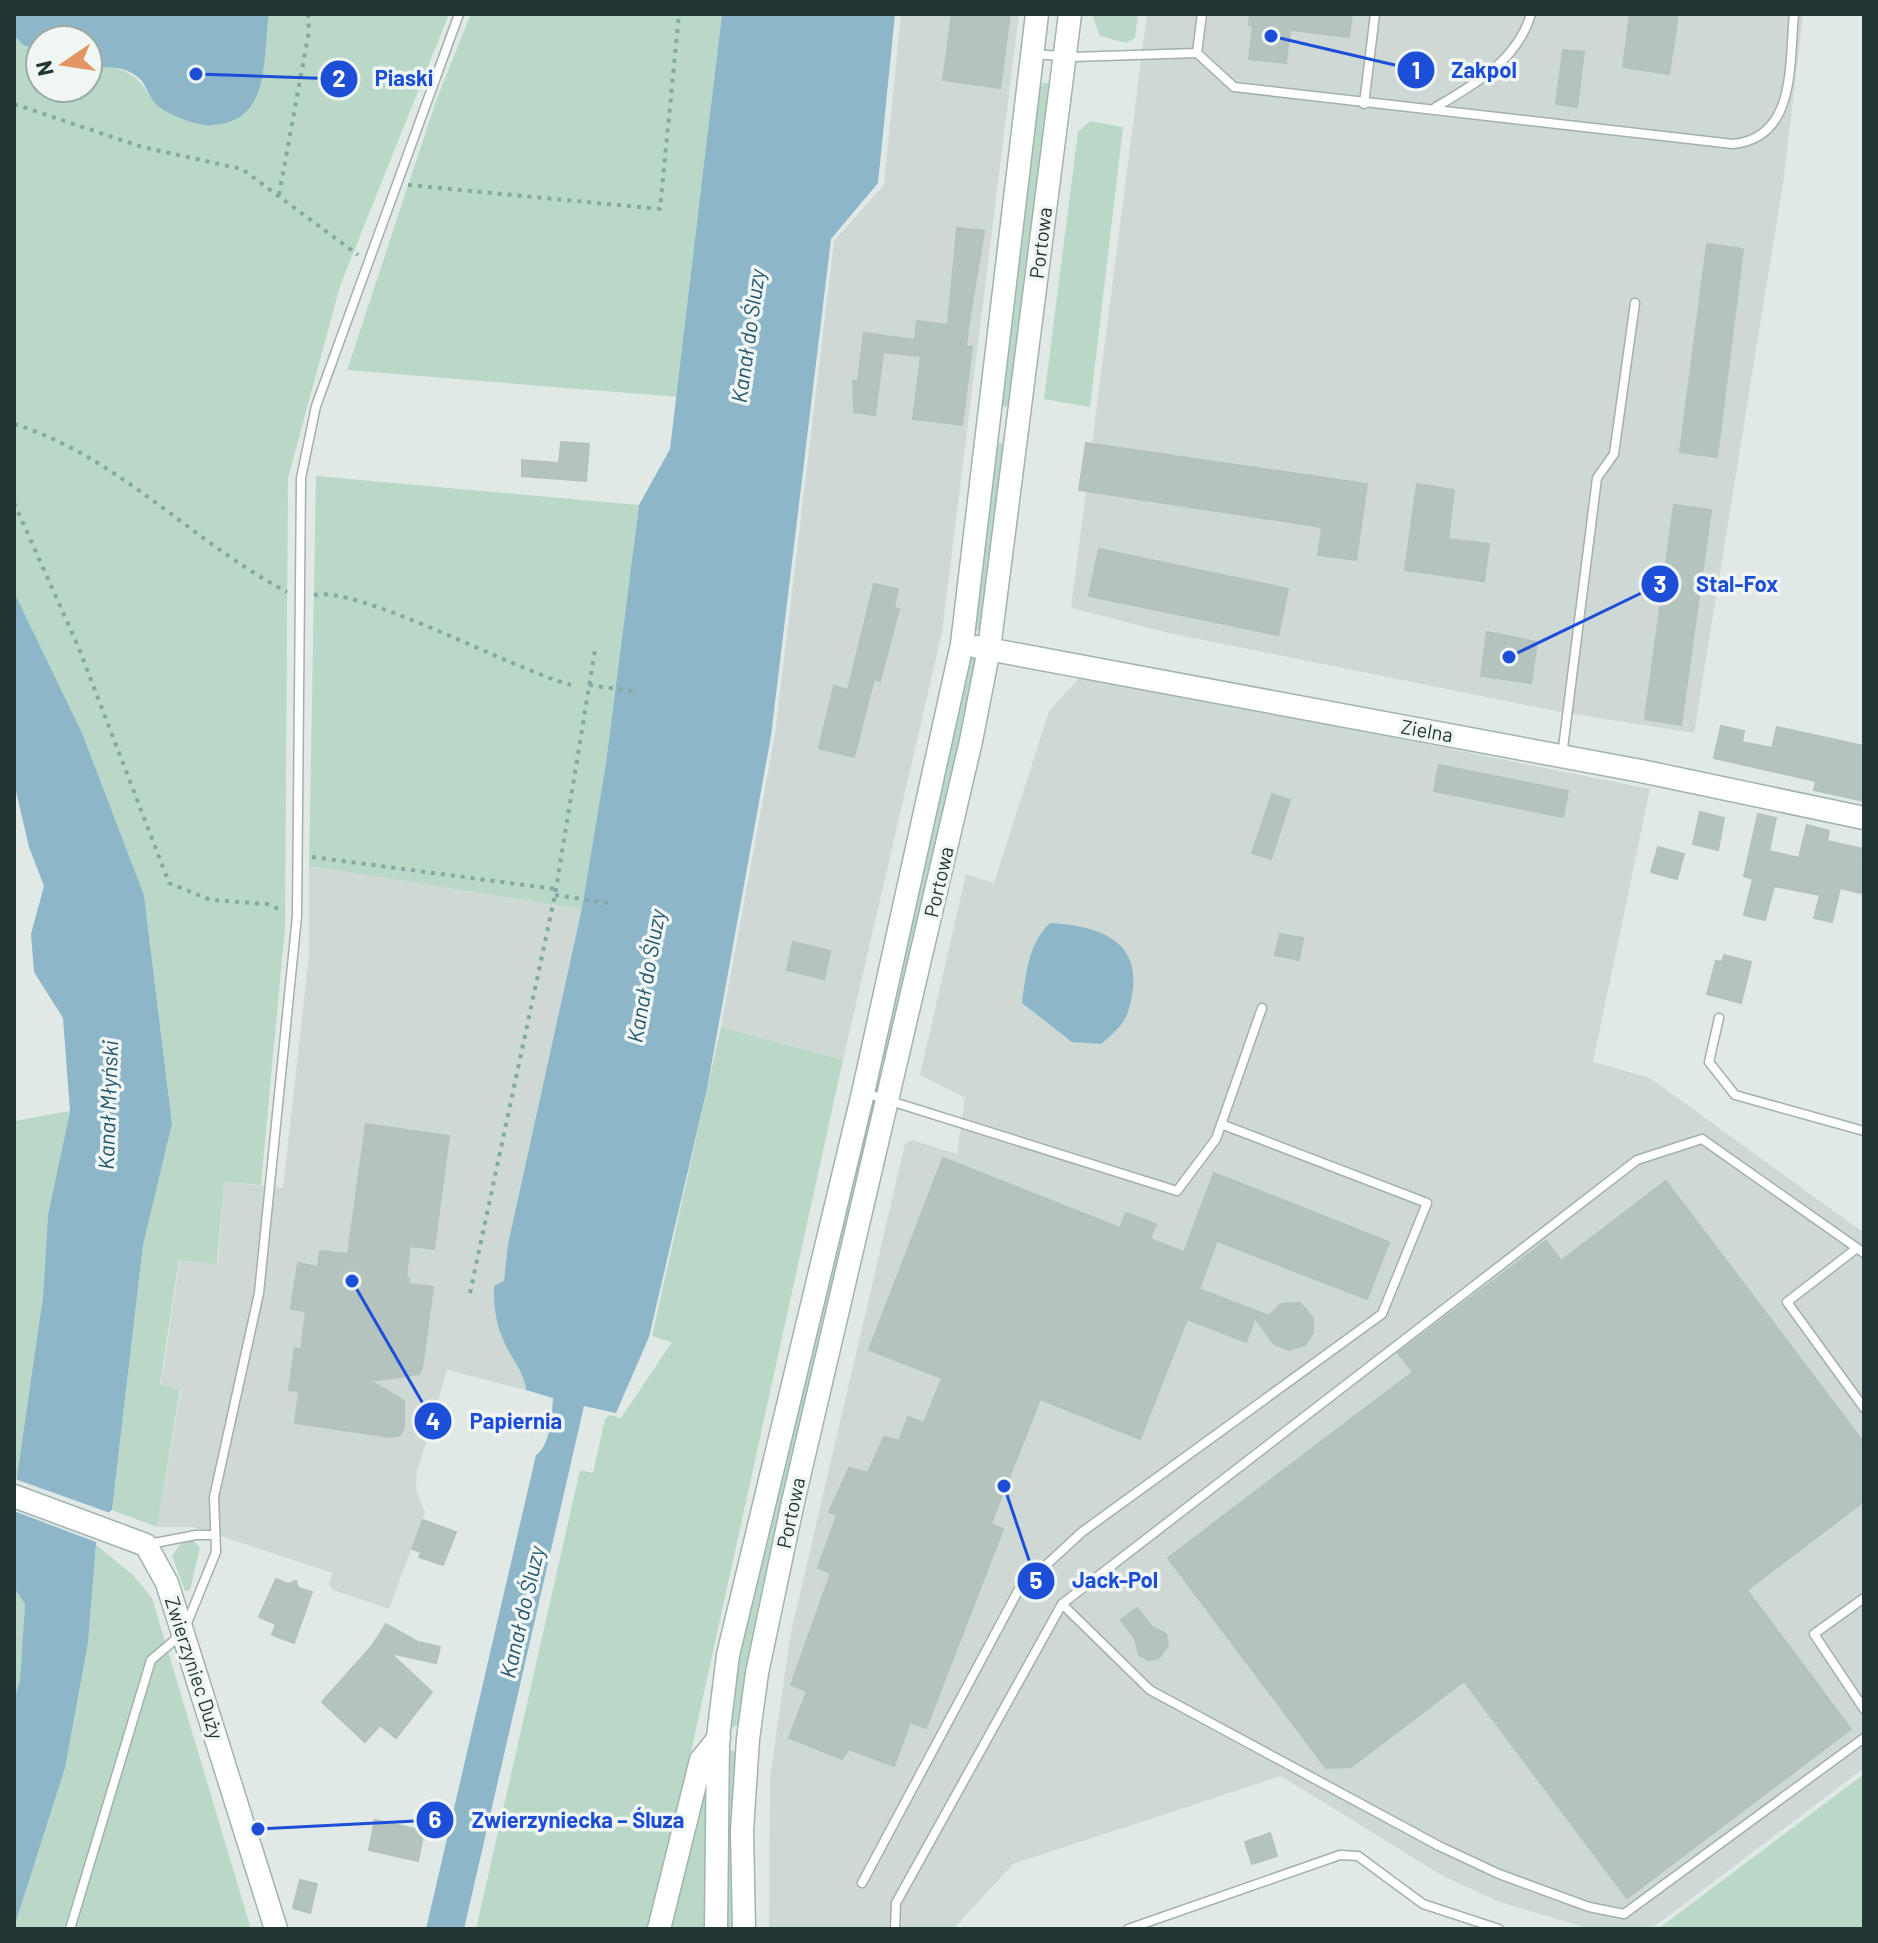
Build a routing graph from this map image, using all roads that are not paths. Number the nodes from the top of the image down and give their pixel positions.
1 (459, 14) edge
2 (1037, 14) edge
3 (1070, 14) edge
4 (1202, 14) edge
5 (1375, 14) edge
6 (1531, 14) edge
7 (1794, 14) edge
8 (1032, 53) junction
9 (1197, 53) junction
10 (1065, 56) junction
11 (1364, 104) junction
12 (1435, 108) junction
13 (1635, 303) dead end
14 (988, 425) junction
15 (1016, 428) junction
16 (962, 644) junction
17 (989, 649) junction
18 (1562, 756) junction
19 (1864, 818) edge
20 (1262, 1008) dead end
21 (1719, 1018) dead end
22 (863, 1093) junction
23 (888, 1100) junction
24 (1221, 1124) junction
25 (1864, 1131) edge
26 (1860, 1250) edge
27 (1864, 1408) edge
28 (14, 1496) edge
29 (215, 1535) junction
30 (146, 1545) junction
31 (1864, 1598) edge
32 (1062, 1604) junction
33 (183, 1633) junction
34 (1864, 1709) edge
35 (718, 1737) junction
36 (1864, 1738) edge
37 (748, 1739) junction
38 (862, 1883) dead end
39 (70, 1929) edge
40 (276, 1929) edge
41 (659, 1929) edge
42 (716, 1929) edge
43 (744, 1929) edge
44 (895, 1929) edge
45 (1128, 1929) edge
46 (1499, 1929) edge

1 - 29 lane
2 - 8 street, Portowa
3 - 10 street, Portowa
4 - 9 lane
5 - 11 lane
6 - 12 lane
7 - 12 lane
8 - 10 lane
8 - 14 street, Portowa
9 - 10 lane
9 - 11 lane
10 - 15 street, Portowa
11 - 12 lane
13 - 18 lane
14 - 15 street
14 - 16 street, Portowa
15 - 17 street, Portowa
16 - 17 street, Zielna
16 - 22 street, Portowa
17 - 18 street, Zielna
17 - 23 street, Portowa
18 - 19 street, Zielna
20 - 24 lane
21 - 25 lane
22 - 23 lane
22 - 35 street, Portowa
23 - 24 lane
23 - 37 street, Portowa
24 - 38 lane
26 - 27 lane
26 - 32 lane
28 - 30 street
29 - 30 lane
29 - 33 lane
30 - 33 street, Zwierzyniec Duży
31 - 34 lane
32 - 36 lane
32 - 44 lane
33 - 39 lane
33 - 40 street, Zwierzyniec Duży
35 - 37 street
35 - 41 street
35 - 42 street, Portowa
37 - 43 street, Portowa
45 - 46 lane

